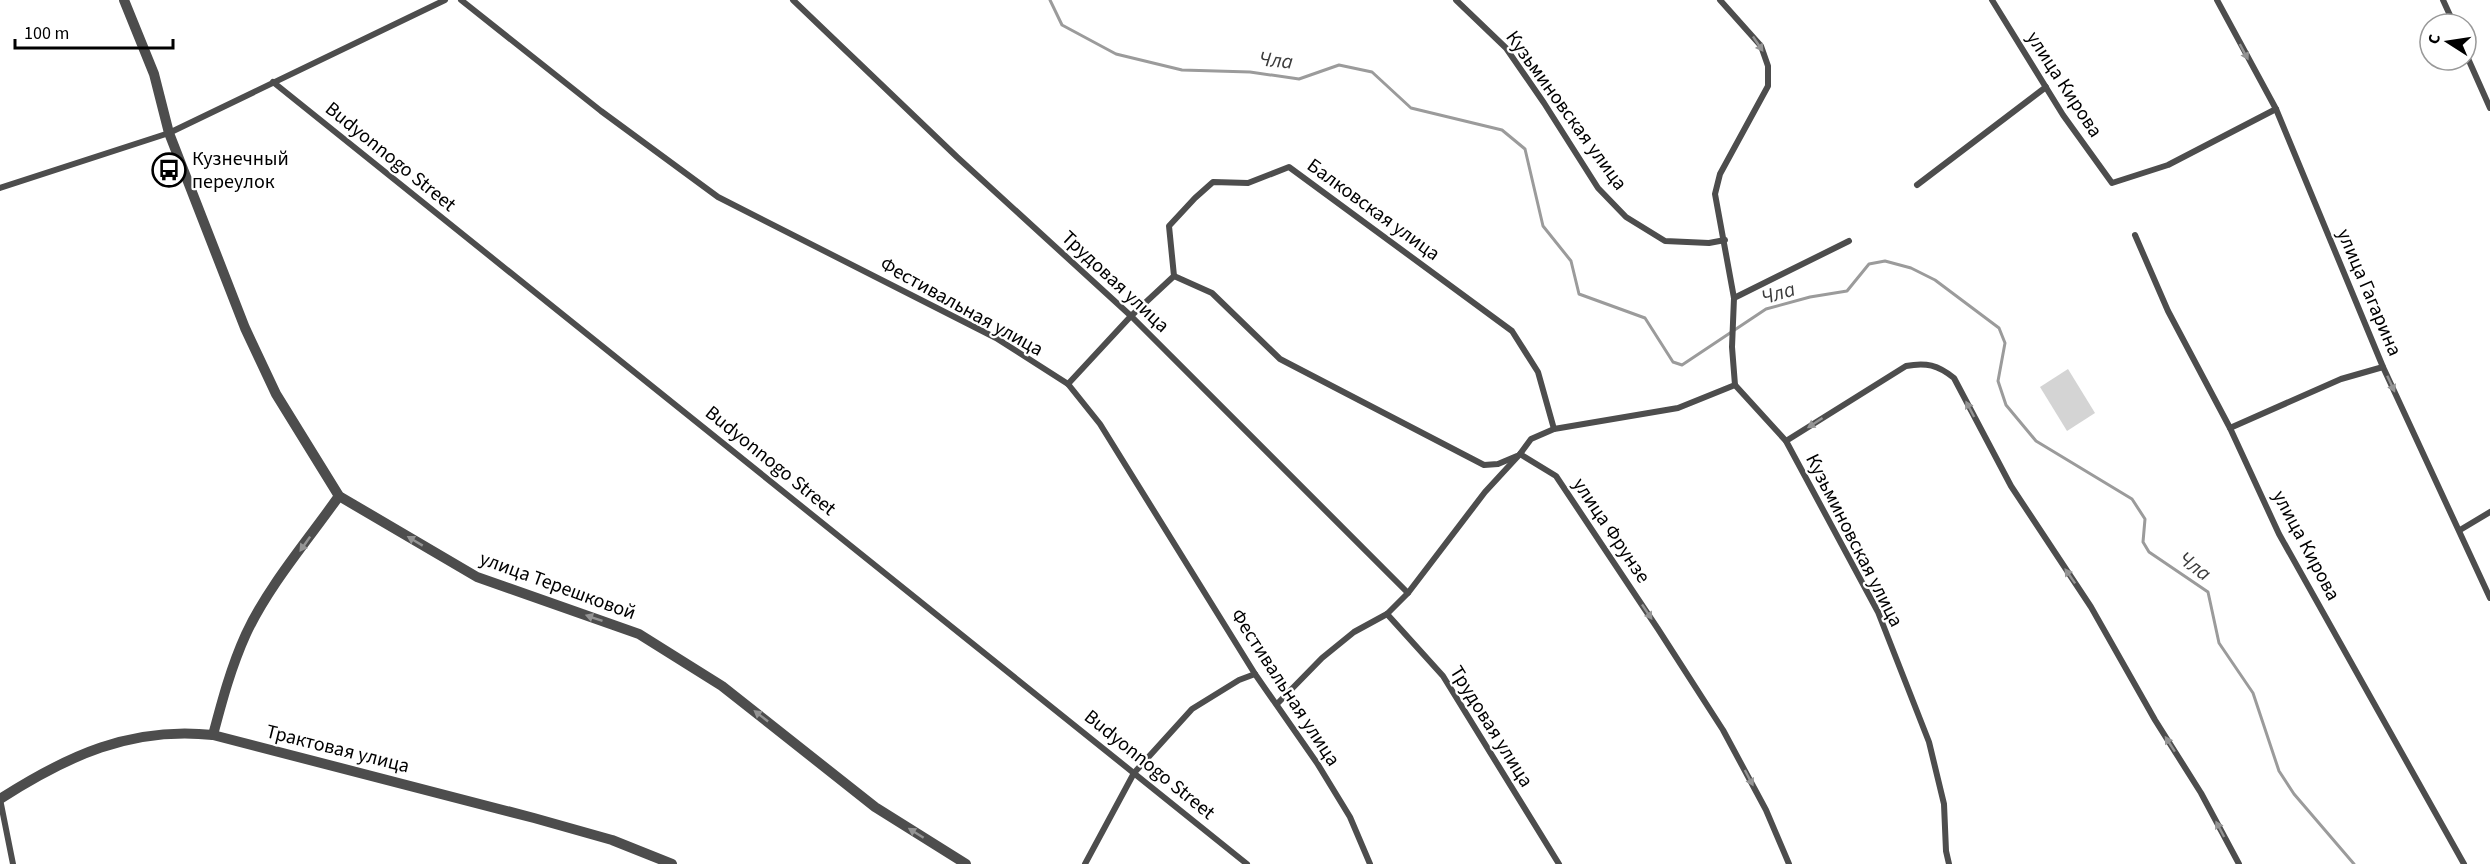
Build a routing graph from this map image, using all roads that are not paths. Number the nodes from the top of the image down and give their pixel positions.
1 (124, 0) edge
2 (445, 0) edge
3 (461, 0) edge
4 (793, 0) edge
5 (1456, 0) edge
6 (1720, 0) edge
7 (1992, 0) edge
8 (2217, 0) edge
9 (2474, 72) edge
10 (273, 82) junction
11 (2046, 87) junction
12 (2490, 108) edge
13 (2276, 109) junction
14 (169, 133) junction
15 (1917, 185) dead end
16 (0, 188) edge
17 (2135, 235) dead end
18 (1725, 240) junction
19 (1849, 241) dead end
20 (1174, 276) junction
21 (1734, 298) junction
22 (1131, 316) junction
23 (2383, 367) junction
24 (1068, 384) junction
25 (1736, 385) junction
26 (2230, 428) junction
27 (1554, 429) junction
28 (1785, 441) junction
29 (1520, 454) junction
30 (339, 496) junction
31 (2490, 512) edge
32 (2460, 530) junction
33 (1408, 593) junction
34 (2490, 598) edge
35 (1387, 614) junction
36 (1255, 674) junction
37 (1277, 704) junction
38 (213, 735) junction
39 (1134, 773) junction
40 (0, 799) edge
41 (13, 864) edge
42 (672, 864) edge
43 (966, 864) edge
44 (1085, 864) edge
45 (1247, 864) edge
46 (1370, 864) edge
47 (1559, 864) edge
48 (1789, 864) edge
49 (1949, 864) edge
50 (2239, 864) edge
51 (2464, 864) edge

1 - 14 street, улица Терешковой
2 - 10 street
3 - 24 street, Фестивальная улица
4 - 22 street, Трудовая улица
5 - 18 street, Кузьминовская улица
6 -> 18 street
7 - 11 street, улица Кирова
8 -> 13 street, улица Гагарина
9 - 12 street
10 - 14 street
10 - 39 street, Budyonnogo Street
11 - 13 street, улица Кирова
11 - 15 street
13 - 23 street, улица Гагарина
14 - 16 street
14 - 30 street, улица Терешковой
17 - 26 street, улица Кирова
18 - 21 street
19 - 21 street
20 - 22 street
20 - 27 street, Балковская улица
20 - 29 street
21 - 25 street
22 - 24 street
22 - 33 street, Трудовая улица
23 - 26 street
23 -> 32 street, улица Гагарина
24 - 36 street, Фестивальная улица
25 - 27 street
25 - 28 street, Кузьминовская улица
26 - 51 street, улица Кирова
27 - 29 street
28 - 49 street, Кузьминовская улица
50 -> 28 street
29 - 33 street
29 -> 48 street, улица Фрунзе
30 -> 38 street
43 -> 30 street, улица Терешковой
31 - 32 street
32 - 34 street, улица Гагарина
33 - 35 street
35 - 37 street
35 - 47 street, Трудовая улица
36 - 37 street, Фестивальная улица
36 - 39 street
37 - 46 street, Фестивальная улица
38 - 40 street, Трактовая улица
38 - 42 street, Трактовая улица
39 - 44 street
39 - 45 street, Budyonnogo Street
40 - 41 street

